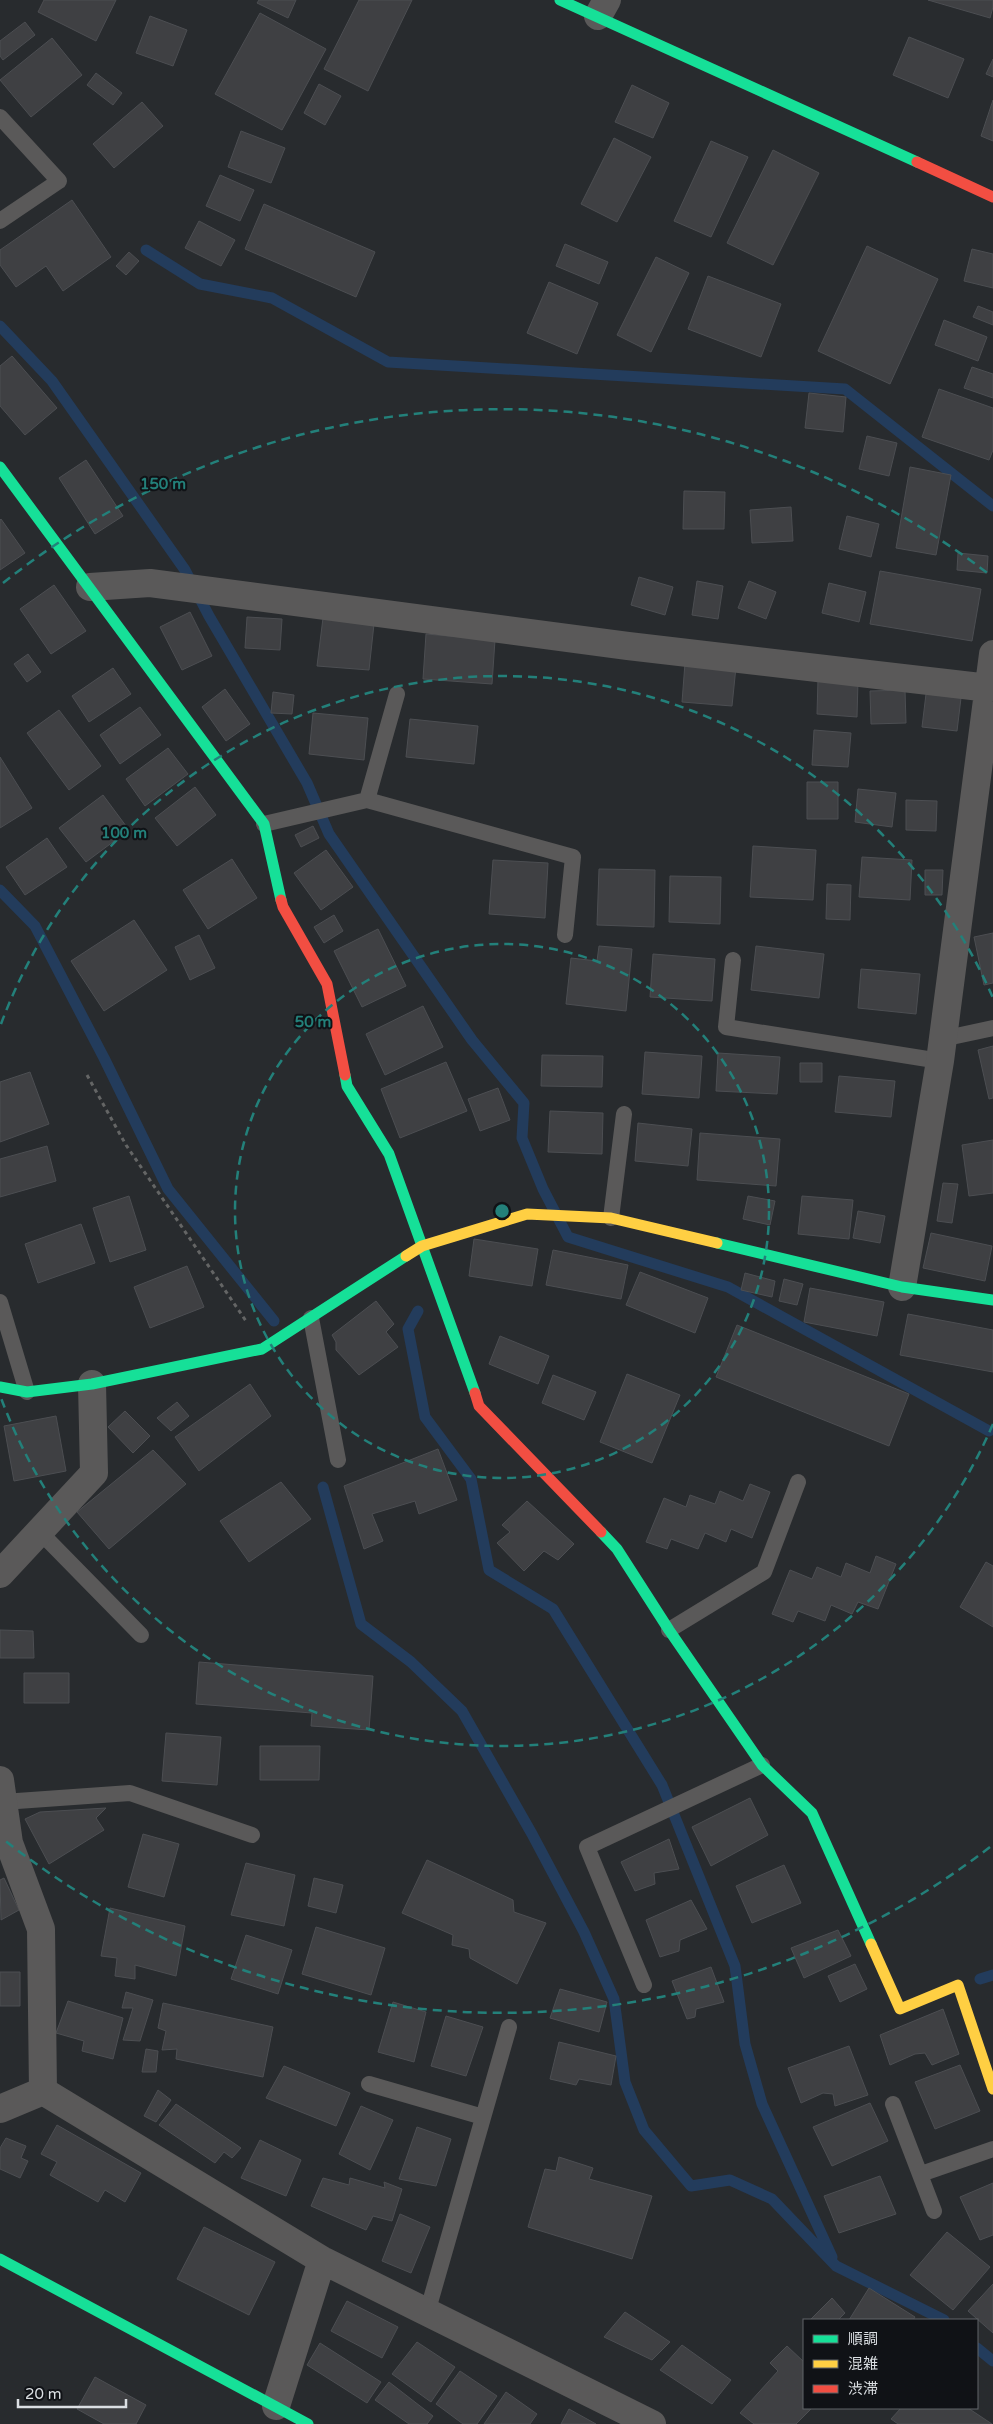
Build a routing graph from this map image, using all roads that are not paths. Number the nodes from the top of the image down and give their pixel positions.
1 (560, 0) edge
2 (602, 8) edge
3 (0, 117) edge
4 (993, 197) edge
5 (0, 221) edge
6 (0, 467) edge
7 (90, 587) junction
8 (993, 654) edge
9 (989, 688) junction
10 (397, 694) dead end
11 (367, 800) junction
12 (264, 824) junction
13 (566, 935) dead end
14 (733, 960) dead end
15 (993, 1028) edge
16 (941, 1050) junction
17 (624, 1114) dead end
18 (611, 1218) junction
19 (422, 1246) junction
20 (902, 1286) junction
21 (993, 1300) edge
22 (0, 1302) edge
23 (310, 1318) junction
24 (92, 1384) junction
25 (0, 1387) edge
26 (27, 1392) junction
27 (338, 1460) dead end
28 (798, 1482) dead end
29 (40, 1532) junction
30 (0, 1574) edge
31 (669, 1630) junction
32 (141, 1635) dead end
33 (762, 1765) junction
34 (2, 1791) edge
35 (252, 1836) dead end
36 (644, 1985) dead end
37 (509, 2027) dead end
38 (369, 2084) dead end
39 (993, 2090) edge
40 (43, 2091) junction
41 (893, 2104) dead end
42 (0, 2109) edge
43 (483, 2117) junction
44 (993, 2149) edge
45 (920, 2174) junction
46 (934, 2210) dead end
47 (0, 2260) edge
48 (322, 2260) junction
49 (427, 2313) junction
50 (276, 2406) junction
51 (308, 2424) edge
52 (652, 2424) edge

1 - 2 street
2 - 4 street
3 - 5 lane
6 - 7 street
7 - 9 street
7 - 12 street
8 - 9 street
9 - 16 street
10 - 11 lane
11 - 12 lane
11 - 13 lane
12 - 19 street
14 - 16 lane
15 - 16 lane
16 - 20 street
17 - 18 lane
18 - 19 street
18 - 20 street
19 - 23 street
19 - 31 street
20 - 21 street
22 - 26 lane
23 - 24 street
23 - 27 lane
24 - 26 street
24 - 29 street
25 - 26 street
28 - 31 lane
29 - 30 street
29 - 32 lane
31 - 33 street
33 - 36 lane
33 - 39 street
34 - 35 lane
34 - 40 street
37 - 43 lane
38 - 43 lane
40 - 42 street
40 - 48 street
41 - 45 lane
43 - 49 lane
44 - 45 lane
45 - 46 lane
47 - 50 street
48 - 49 street
48 - 50 street
49 - 52 street
50 - 51 street

